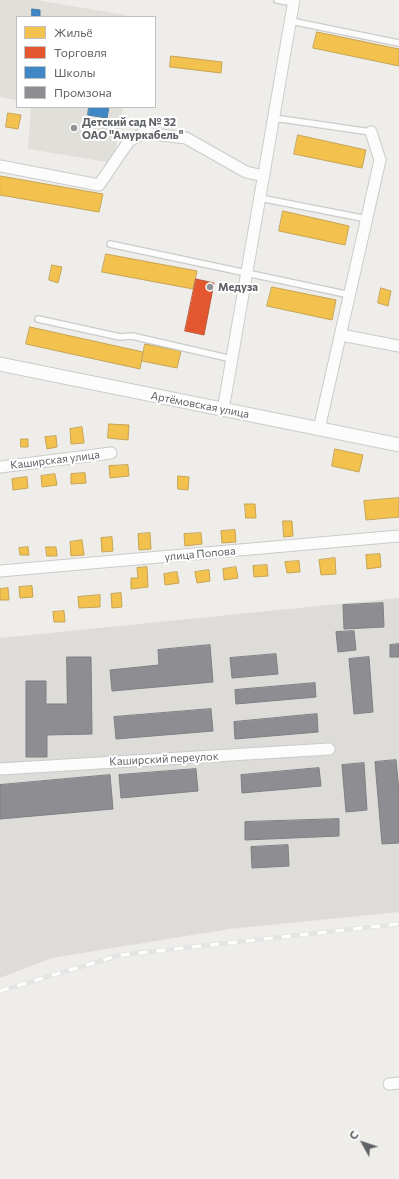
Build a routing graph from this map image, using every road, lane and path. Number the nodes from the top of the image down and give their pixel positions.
1 (277, 0) edge
2 (294, 2) edge
3 (291, 21) junction
4 (399, 43) edge
5 (274, 118) junction
6 (371, 132) joint
7 (0, 166) edge
8 (264, 176) junction
9 (260, 198) junction
10 (367, 219) junction
11 (110, 244) dead end
12 (247, 273) junction
13 (350, 294) junction
14 (38, 319) dead end
15 (341, 335) junction
16 (399, 346) edge
17 (232, 359) junction
18 (0, 364) edge
19 (223, 410) junction
20 (319, 429) junction
21 (399, 445) edge
22 (111, 453) dead end
23 (0, 467) edge
24 (399, 536) edge
25 (0, 571) edge
26 (329, 749) dead end
27 (0, 769) edge

1 - 2 lane
2 - 3 street
3 - 4 lane
3 - 5 street
5 - 6 lane
5 - 8 street
6 - 10 street
7 - 8 street
8 - 9 street
9 - 10 lane
9 - 12 street
10 - 13 street
11 - 12 lane
12 - 13 lane
12 - 17 street
13 - 15 street
14 - 17 lane
15 - 16 street
15 - 20 street
17 - 19 street
18 - 19 street, Артёмовская улица
19 - 20 street, Артёмовская улица
20 - 21 street, Артёмовская улица
22 - 23 street, Каширская улица
24 - 25 street, улица Попова
26 - 27 street, Каширский переулок

